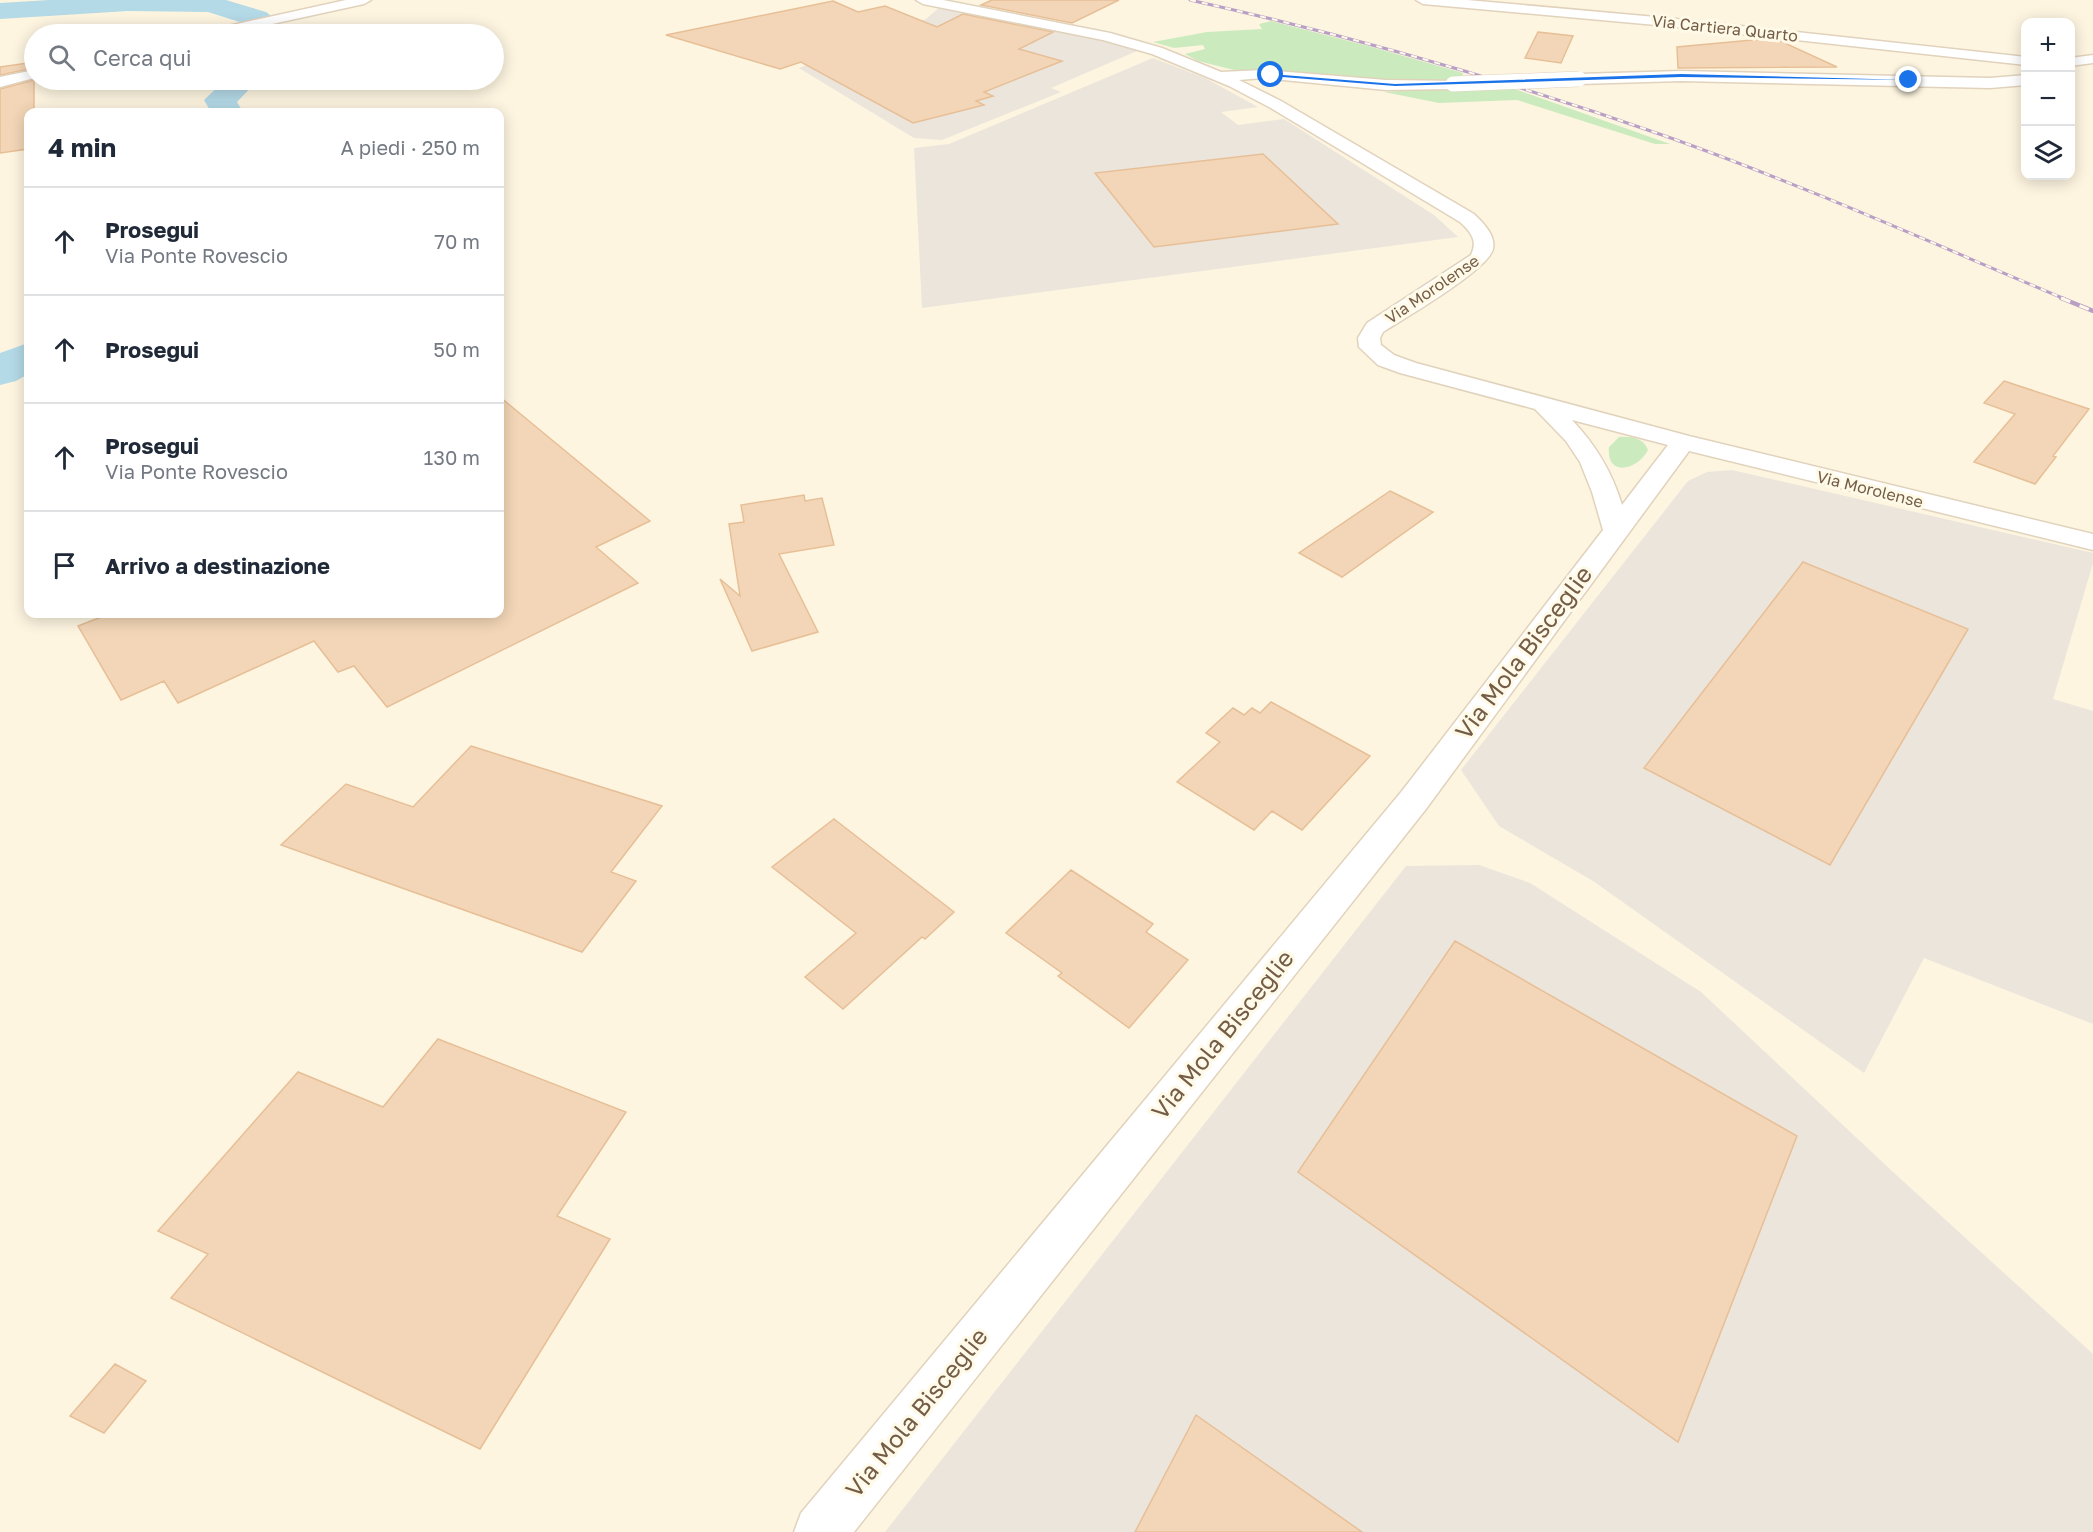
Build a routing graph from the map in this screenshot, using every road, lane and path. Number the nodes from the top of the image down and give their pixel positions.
1 (364, 0) edge
2 (923, 0) edge
3 (1424, 0) edge
4 (1025, 8) dead end
5 (1007, 16) junction
6 (259, 24) edge
7 (2093, 59) edge
8 (2021, 61) edge
9 (2075, 61) edge
10 (24, 76) edge
11 (1220, 77) junction
12 (1297, 79) junction
13 (2021, 80) edge
14 (0, 81) edge
15 (1248, 90) junction
16 (1544, 406) junction
17 (1683, 442) junction
18 (1616, 530) junction
19 (2093, 542) edge
20 (820, 1532) edge

1 - 6 street
2 - 5 street, Via Morolense
3 - 8 street, Via Cartiera Quarto
4 - 5 street
5 - 11 street, Via Morolense
7 - 9 street
10 - 14 street
11 - 12 street
11 - 15 street, Via Morolense
12 - 13 street, bridge
12 - 15 street
15 - 16 street, Via Morolense
16 - 17 street, Via Morolense
16 - 18 street
17 - 18 street, Via Mola Bisceglie
17 - 19 street, Via Morolense
18 - 20 street, Via Mola Bisceglie

